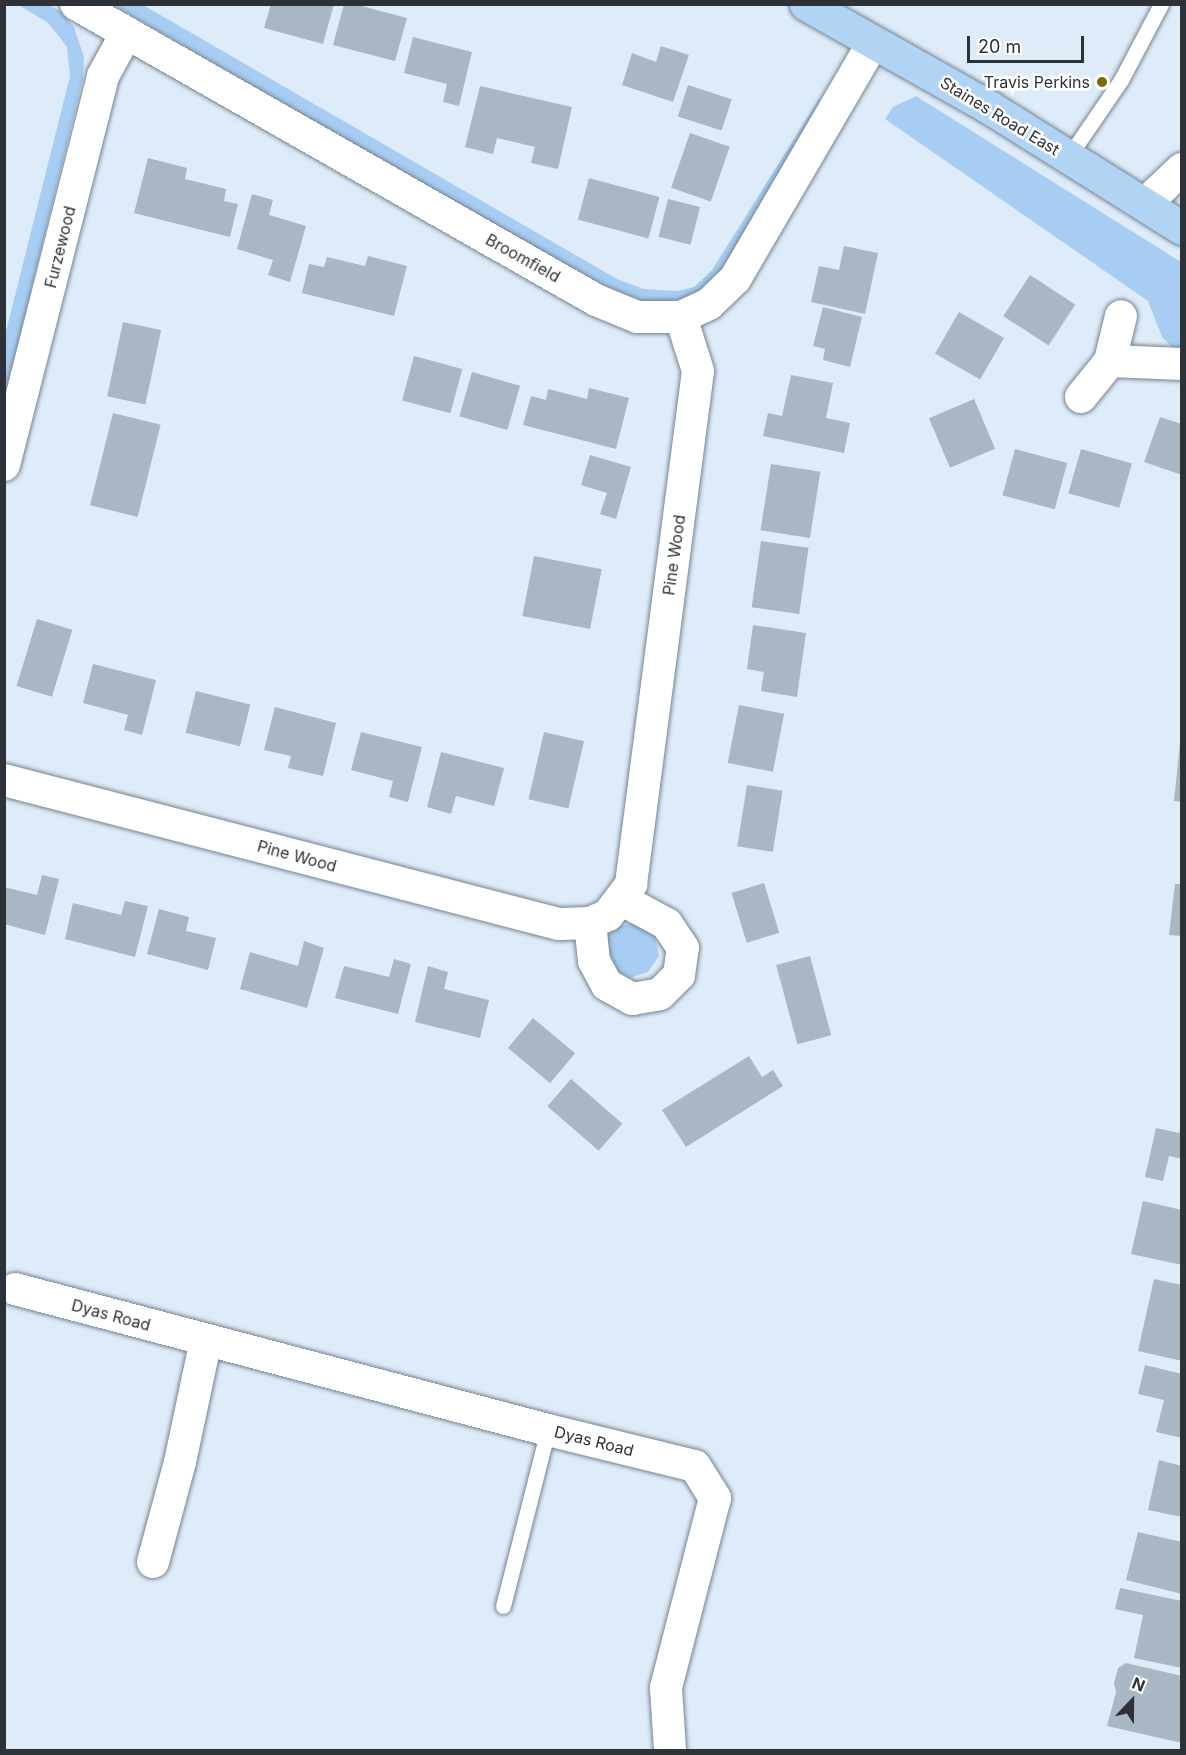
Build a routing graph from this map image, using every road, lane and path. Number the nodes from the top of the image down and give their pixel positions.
1 (76, 4) edge
2 (806, 4) edge
3 (1161, 4) edge
4 (856, 26) edge
5 (126, 34) junction
6 (1069, 156) junction
7 (1182, 169) edge
8 (1145, 204) junction
9 (1182, 228) edge
10 (1121, 316) dead end
11 (681, 317) junction
12 (1110, 361) junction
13 (1182, 364) edge
14 (1081, 397) dead end
15 (4, 465) edge
16 (4, 780) edge
17 (622, 900) junction
18 (590, 923) junction
19 (15, 1289) dead end
20 (206, 1340) junction
21 (548, 1430) junction
22 (153, 1562) dead end
23 (503, 1606) dead end
24 (670, 1750) edge

1 - 5 street, Broomfield
2 - 4 highway, Staines Road East
3 - 6 lane
4 - 6 highway, Staines Road East
4 - 11 street, Broomfield
5 - 11 street, Broomfield
5 - 15 street, Furzewood
6 - 8 highway, Staines Road East
7 - 8 street
8 - 9 highway, Staines Road East
10 - 12 street
11 - 17 street, Pine Wood
12 - 13 street
12 - 14 street
16 - 18 street, Pine Wood
17 - 18 street, Pine Wood
17 - 18 street
19 - 20 street, Dyas Road
20 - 21 street, Dyas Road
20 - 22 street
21 - 23 lane
21 - 24 street, Dyas Road

